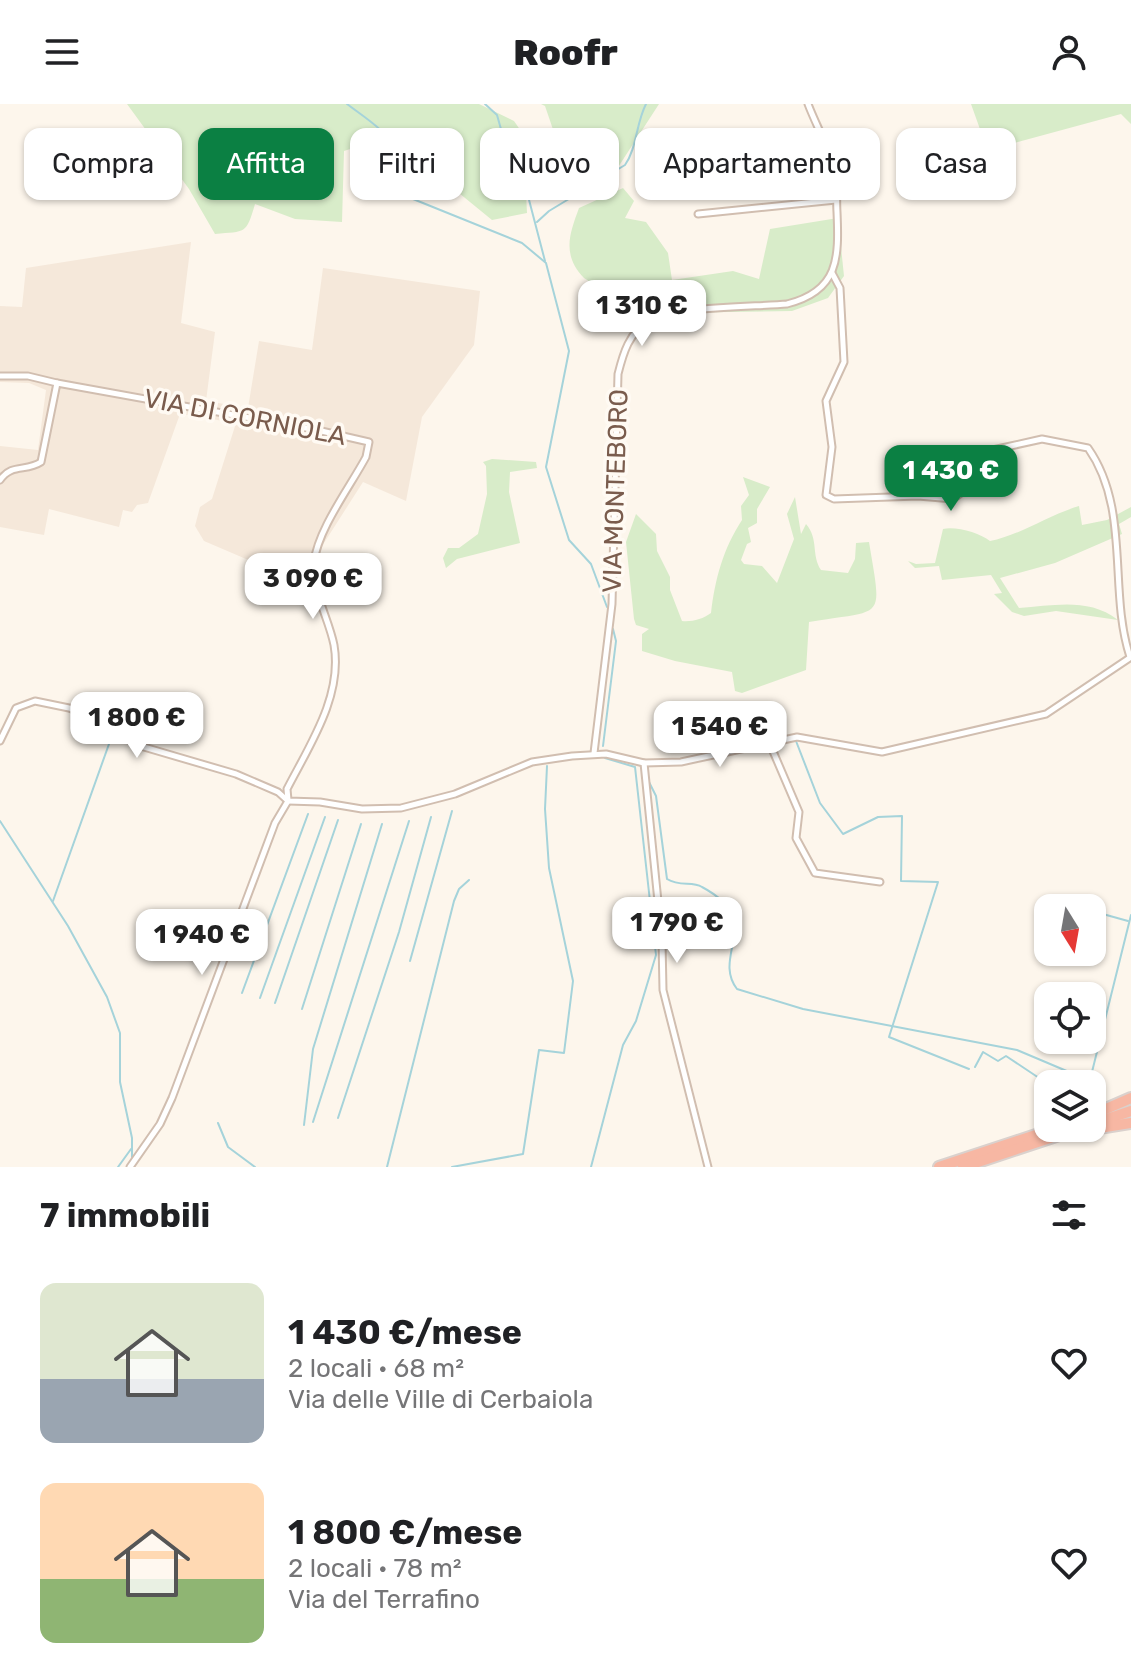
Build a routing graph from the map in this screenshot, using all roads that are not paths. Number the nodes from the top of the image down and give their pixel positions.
1 (808, 104) edge
2 (818, 128) edge
3 (836, 200) joint
4 (698, 214) dead end
5 (832, 273) junction
6 (0, 376) edge
7 (57, 383) junction
8 (0, 480) edge
9 (1131, 657) edge
10 (0, 741) edge
11 (769, 742) junction
12 (594, 753) junction
13 (644, 763) junction
14 (288, 801) junction
15 (880, 882) dead end
16 (1131, 1101) edge
17 (1106, 1111) edge
18 (1131, 1111) edge
19 (1106, 1119) edge
20 (1131, 1123) edge
21 (1106, 1126) edge
22 (1034, 1139) edge
23 (1034, 1140) edge
24 (130, 1167) edge
25 (708, 1167) edge
26 (939, 1167) edge
27 (963, 1167) edge

1 - 2 street
3 - 4 street
3 - 5 street
5 - 9 street
5 - 12 street, VIA MONTEBORO
6 - 7 street
7 - 8 street
7 - 14 street, VIA DI CORNIOLA
9 - 11 street
10 - 14 street
11 - 13 street
11 - 15 street
12 - 13 street
12 - 14 street
13 - 25 street
14 - 24 street
16 - 17 highway
18 - 19 highway
20 - 21 highway
22 - 26 highway
23 - 27 highway

